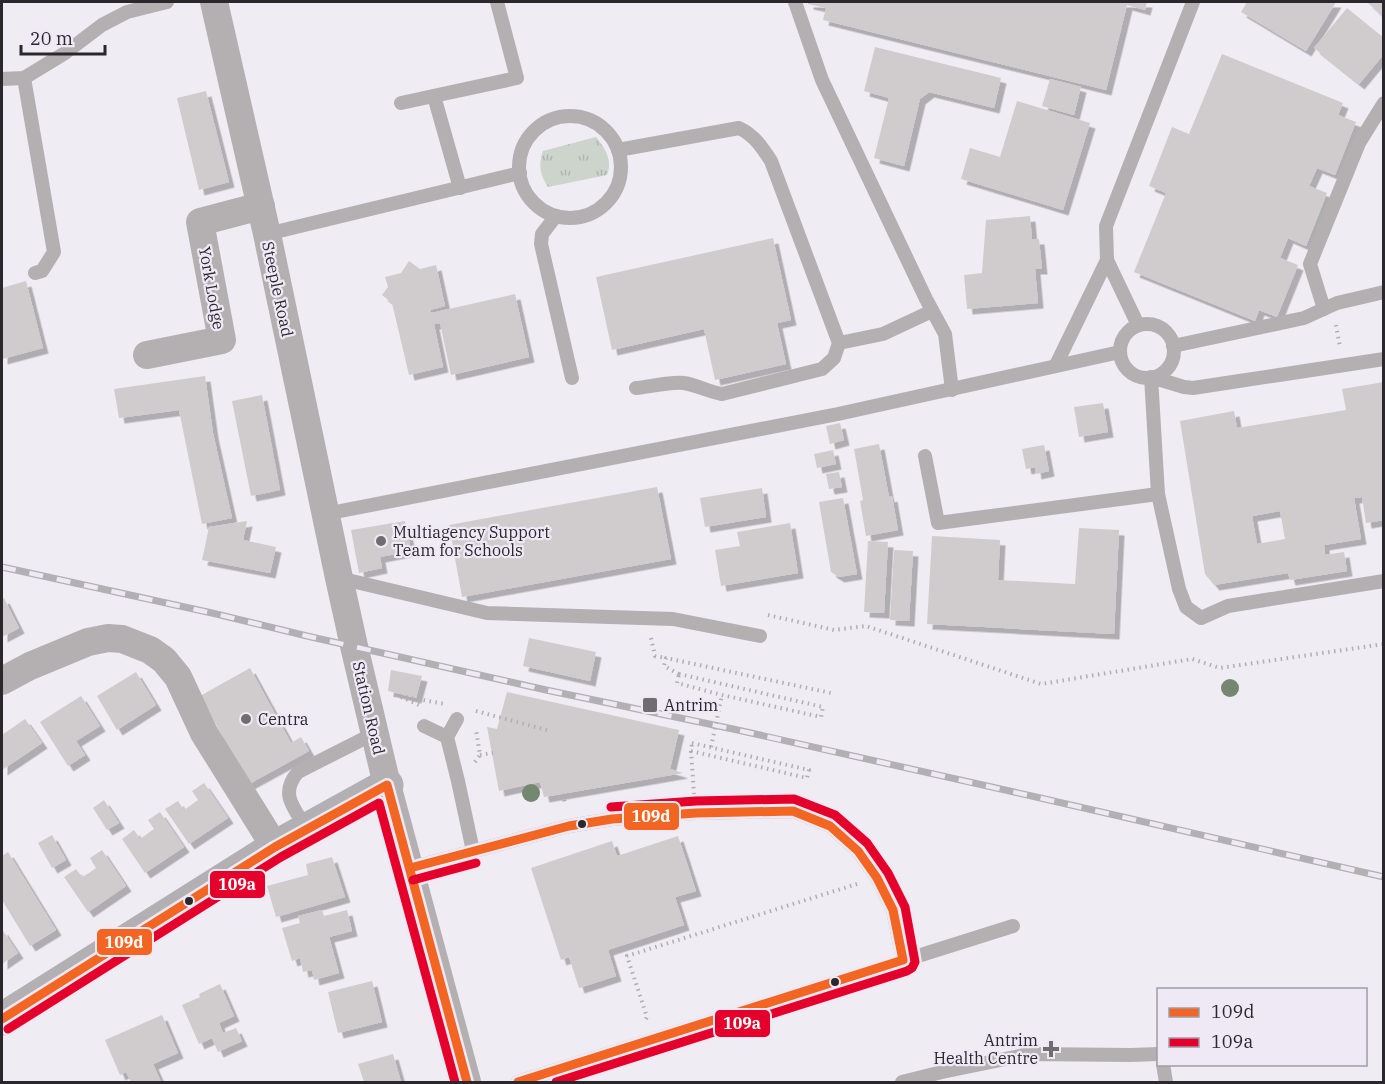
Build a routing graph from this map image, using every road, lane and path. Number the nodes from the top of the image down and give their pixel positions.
1 (167, 2) edge
2 (214, 2) edge
3 (497, 2) edge
4 (795, 2) edge
5 (1193, 2) edge
6 (24, 78) junction
7 (2, 79) edge
8 (434, 96) junction
9 (401, 103) dead end
10 (1383, 103) edge
11 (618, 150) junction
12 (520, 174) junction
13 (460, 188) junction
14 (261, 206) junction
15 (556, 216) junction
16 (267, 234) junction
17 (1107, 260) junction
18 (35, 273) dead end
19 (1383, 292) edge
20 (1324, 309) junction
21 (932, 310) junction
22 (1138, 326) junction
23 (839, 343) junction
24 (1173, 346) junction
25 (1120, 352) junction
26 (147, 355) dead end
27 (1383, 359) edge
28 (1056, 365) junction
29 (1343, 365) junction
30 (1151, 377) junction
31 (572, 378) dead end
32 (636, 388) dead end
33 (952, 390) junction
34 (925, 456) dead end
35 (1158, 494) junction
36 (326, 514) junction
37 (339, 578) junction
38 (1383, 581) edge
39 (755, 635) joint
40 (1383, 644) edge
41 (655, 656) dead end
42 (666, 658) junction
43 (679, 674) junction
44 (2, 681) edge
45 (831, 693) dead end
46 (722, 695) junction
47 (500, 717) dead end
48 (457, 719) dead end
49 (424, 726) dead end
50 (550, 731) dead end
51 (375, 733) junction
52 (447, 737) junction
53 (711, 747) junction
54 (691, 751) junction
55 (493, 753) dead end
56 (480, 755) dead end
57 (387, 785) junction
58 (563, 794) dead end
59 (565, 803) dead end
60 (696, 813) junction
61 (307, 829) junction
62 (275, 847) junction
63 (473, 851) junction
64 (410, 868) junction
65 (878, 878) junction
66 (1012, 926) dead end
67 (903, 960) junction
68 (2, 1019) edge
69 (640, 1044) junction
70 (1157, 1054) edge
71 (1163, 1066) edge
72 (467, 1083) edge
73 (518, 1083) edge
74 (902, 1083) edge
75 (1166, 1083) edge

1 - 6 lane
2 - 14 street, Steeple Road
3 - 8 lane
4 - 21 lane
5 - 17 lane
6 - 7 lane
6 - 18 lane
8 - 9 lane
8 - 13 lane
10 - 20 lane
11 - 12 lane
11 - 15 lane
11 - 23 lane
12 - 13 lane
12 - 15 lane
13 - 16 lane
14 - 16 street, Steeple Road
14 - 26 street, York Lodge
15 - 31 lane
16 - 36 street, Steeple Road
17 - 22 lane
17 - 28 lane
19 - 20 lane
20 - 24 lane
20 - 29 path
21 - 23 lane
21 - 33 lane
22 - 24 lane
22 - 25 lane
23 - 32 lane
24 - 30 lane
25 - 28 lane
25 - 30 lane
27 - 29 lane
28 - 33 lane
29 - 30 lane
30 - 35 lane
33 - 36 lane
34 - 35 lane
35 - 38 lane
36 - 37 street, Steeple Road
37 - 39 lane
37 - 51 street, Station Road
39 - 40 path
41 - 42 path
42 - 43 path
42 - 45 path
43 - 46 path
43 - 46 path
44 - 62 street
46 - 53 path, bridge
47 - 50 path
48 - 52 lane
49 - 52 lane
51 - 57 street, Station Road
51 - 61 lane
52 - 63 lane
53 - 54 path
53 - 54 path
54 - 60 path
55 - 56 path
57 - 61 street
57 - 64 street, Station Road
58 - 59 path
60 - 63 lane
60 - 65 lane
61 - 62 street
62 - 68 street
63 - 64 lane
64 - 72 street, Station Road
65 - 67 lane
65 - 69 path
66 - 67 lane
67 - 69 lane
69 - 73 lane
70 - 74 lane
71 - 75 lane

